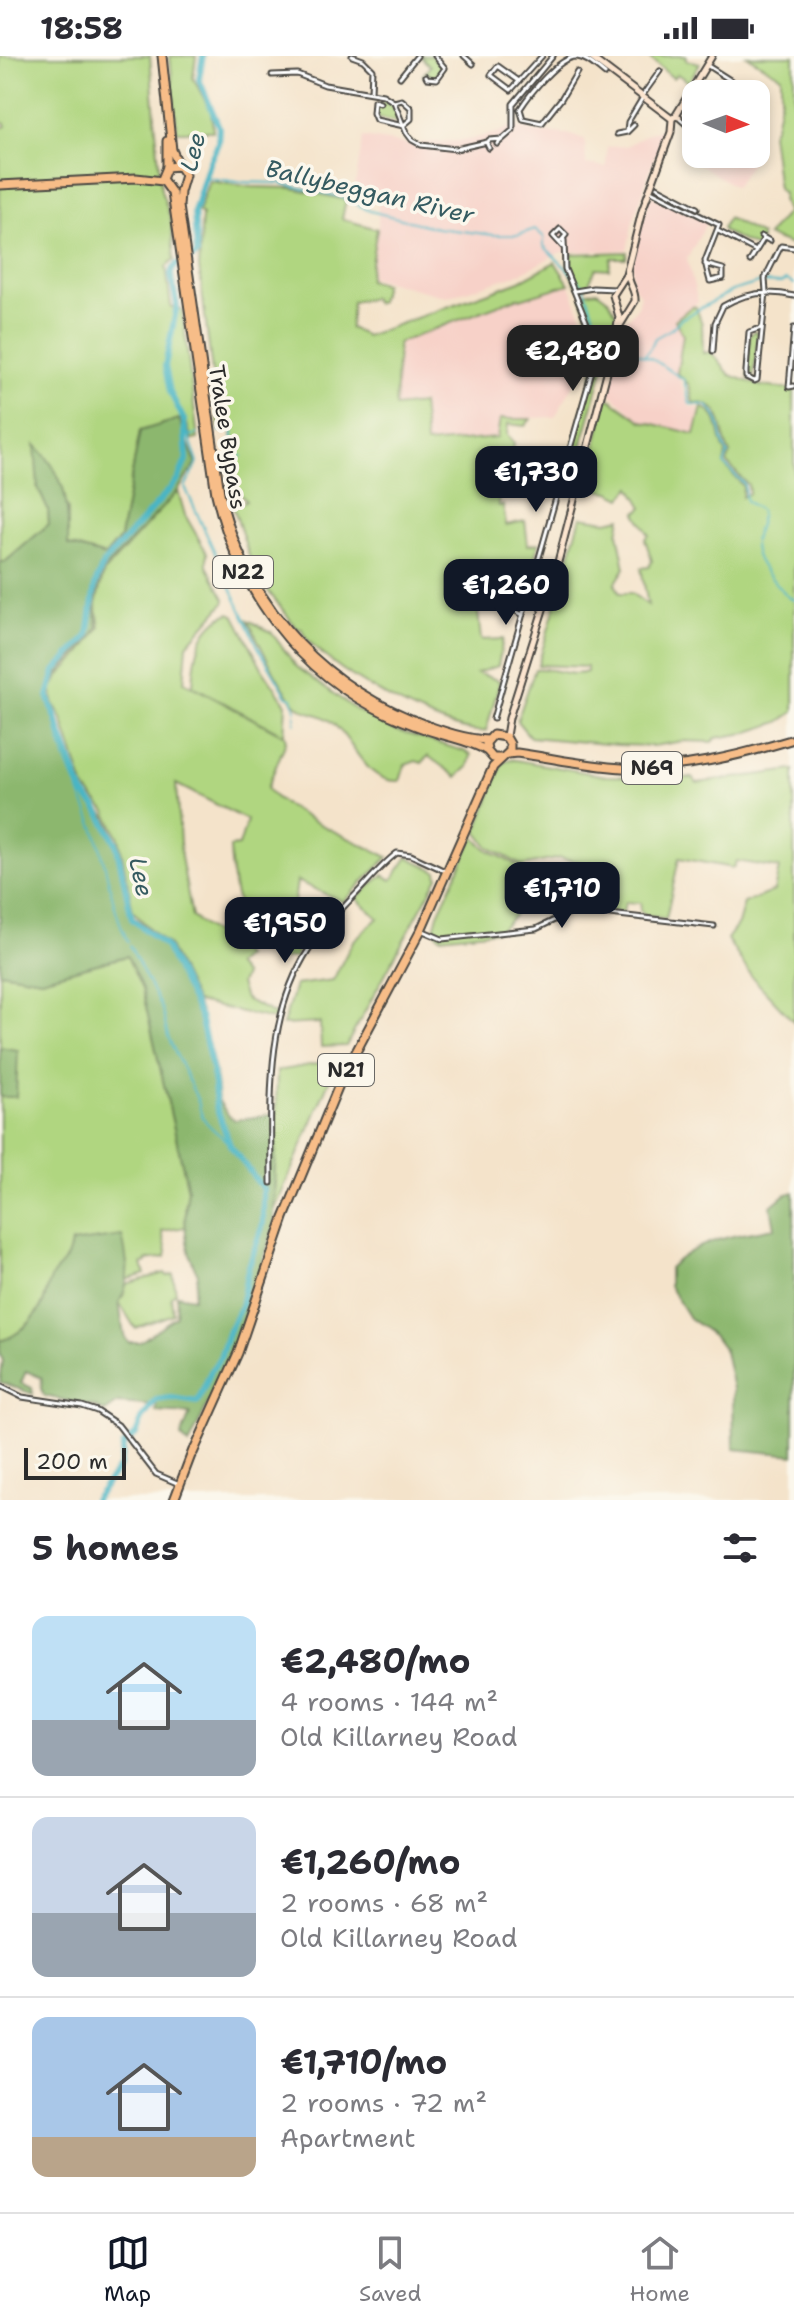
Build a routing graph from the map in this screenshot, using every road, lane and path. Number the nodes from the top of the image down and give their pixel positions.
1 (160, 56) edge
2 (352, 56) edge
3 (417, 56) edge
4 (435, 56) edge
5 (464, 56) edge
6 (541, 56) edge
7 (553, 56) edge
8 (591, 56) edge
9 (712, 56) edge
10 (473, 64) dead end
11 (706, 64) junction
12 (528, 70) junction
13 (660, 71) dead end
14 (577, 72) dead end
15 (536, 74) junction
16 (605, 74) dead end
17 (272, 75) dead end
18 (426, 76) dead end
19 (400, 77) dead end
20 (545, 78) junction
21 (731, 80) edge
22 (519, 81) junction
23 (371, 93) junction
24 (643, 96) junction
25 (394, 102) junction
26 (380, 103) dead end
27 (675, 119) junction
28 (682, 123) edge
29 (404, 125) junction
30 (634, 125) dead end
31 (627, 132) junction
32 (617, 134) dead end
33 (496, 142) junction
34 (488, 144) junction
35 (179, 166) junction
36 (165, 177) junction
37 (0, 185) edge
38 (181, 186) junction
39 (657, 187) dead end
40 (649, 190) junction
41 (683, 200) junction
42 (680, 206) junction
43 (697, 208) dead end
44 (718, 231) junction
45 (562, 241) dead end
46 (770, 241) dead end
47 (794, 248) edge
48 (756, 251) junction
49 (184, 255) junction
50 (750, 261) dead end
51 (705, 264) junction
52 (186, 266) junction
53 (628, 268) junction
54 (630, 288) junction
55 (603, 289) junction
56 (618, 289) junction
57 (575, 291) junction
58 (766, 292) junction
59 (794, 296) edge
60 (613, 298) junction
61 (617, 307) junction
62 (630, 308) junction
63 (761, 328) junction
64 (794, 328) edge
65 (616, 335) junction
66 (713, 351) dead end
67 (794, 386) edge
68 (508, 607) dead end
69 (523, 615) junction
70 (509, 718) junction
71 (493, 719) dead end
72 (496, 734) junction
73 (794, 737) edge
74 (488, 740) junction
75 (508, 740) junction
76 (488, 753) junction
77 (505, 756) junction
78 (489, 776) junction
79 (448, 873) junction
80 (714, 926) dead end
81 (421, 930) junction
82 (271, 1183) dead end
83 (0, 1386) edge
84 (179, 1488) junction
85 (175, 1500) edge

1 - 35 main road, Tralee Bypass
1 - 36 main road, Tralee Bypass
2 - 23 street
3 - 19 street
4 - 18 street
5 - 10 street
6 - 12 street
7 - 15 street
8 - 24 main road
9 - 11 main road
11 - 21 street
11 - 27 main road
12 - 15 street
12 - 22 street
13 - 24 street
14 - 20 street
15 - 20 street
15 - 33 street
16 - 20 street
17 - 23 street
22 - 22 street
23 - 25 street
24 - 27 main road
24 - 31 street
25 - 29 street
25 - 29 street
26 - 29 street
27 - 28 street
27 - 40 main road
29 - 34 street
30 - 31 street
31 - 32 street
33 - 34 street
33 - 34 street
35 - 36 main road
35 - 38 main road, N22
36 - 37 main road
36 - 38 main road
36 - 49 main road, Tralee Bypass / N22
38 - 49 main road, Tralee Bypass / N22
39 - 41 street
40 - 42 street
40 - 53 main road
41 - 42 street
41 - 43 street
42 - 44 street
44 - 48 street
44 - 51 street
45 - 57 street
46 - 48 street
47 - 58 street
48 - 50 street
49 - 52 main road, Tralee Bypass / N22
51 - 51 street
52 - 74 main road, Tralee Bypass / N22
52 - 76 main road, Tralee Bypass / N22
53 - 54 main road
53 - 56 main road
54 - 56 main road
54 - 62 main road
55 - 56 street
55 - 57 street
55 - 60 street
56 - 60 main road
57 - 69 street
58 - 59 street
58 - 63 street
58 - 66 street
60 - 61 main road
61 - 62 main road
61 - 65 main road
62 - 65 main road
63 - 63 street
64 - 67 street
65 - 70 main road
68 - 69 street
69 - 71 street
70 - 72 main road
70 - 75 main road
72 - 74 main road
72 - 75 main road
73 - 75 main road, N69
73 - 77 main road, N69
74 - 76 main road
75 - 77 main road
76 - 77 main road, N22
76 - 78 main road, N21
77 - 78 main road, N21
78 - 79 main road, N21
79 - 81 main road, N21
79 - 82 street
80 - 81 street
81 - 84 main road, N21
83 - 84 street
84 - 85 main road, N21

